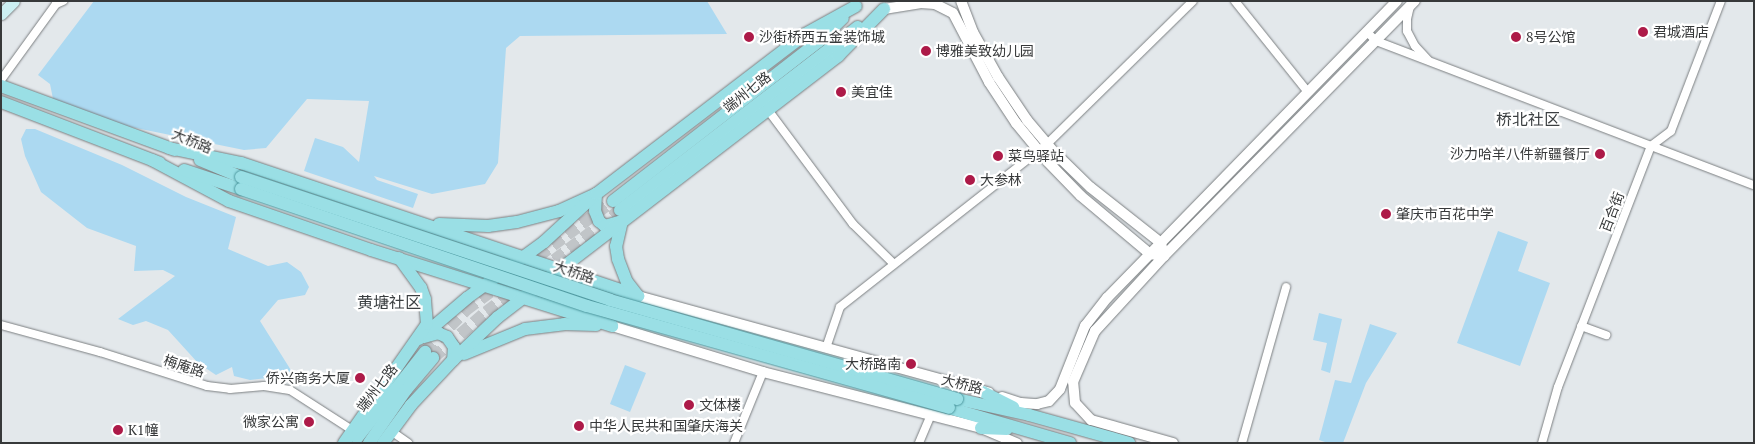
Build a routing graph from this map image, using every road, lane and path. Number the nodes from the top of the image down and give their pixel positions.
1 (5, 1) edge
2 (14, 1) edge
3 (63, 1) edge
4 (961, 1) edge
5 (1193, 1) edge
6 (1235, 1) edge
7 (1397, 1) edge
8 (1721, 1) edge
9 (859, 4) edge
10 (1412, 4) edge
11 (889, 5) edge
12 (1, 12) edge
13 (1367, 32) junction
14 (1376, 41) junction
15 (1429, 61) junction
16 (1, 80) edge
17 (1, 86) edge
18 (1308, 92) junction
19 (1, 102) edge
20 (768, 110) junction
21 (1651, 146) junction
22 (1043, 147) junction
23 (169, 148) junction
24 (152, 160) junction
25 (241, 183) junction
26 (1754, 185) edge
27 (596, 194) junction
28 (618, 210) junction
29 (412, 220) junction
30 (1161, 243) junction
31 (1150, 254) junction
32 (1164, 256) junction
33 (399, 258) junction
34 (521, 259) junction
35 (894, 264) junction
36 (559, 271) junction
37 (483, 286) junction
38 (1286, 287) dead end
39 (521, 298) junction
40 (643, 298) junction
41 (1, 325) edge
42 (612, 326) junction
43 (1581, 326) junction
44 (633, 332) junction
45 (1606, 335) dead end
46 (419, 339) junction
47 (826, 348) junction
48 (453, 360) junction
49 (763, 372) junction
50 (983, 392) junction
51 (953, 403) junction
52 (1029, 415) junction
53 (930, 417) junction
54 (981, 428) junction
55 (1025, 429) junction
56 (391, 431) junction
57 (1093, 433) junction
58 (353, 436) edge
59 (1153, 438) junction
60 (344, 443) edge
61 (369, 443) edge
62 (383, 443) edge
63 (408, 443) edge
64 (734, 443) edge
65 (919, 443) edge
66 (1017, 443) edge
67 (1070, 443) edge
68 (1129, 443) edge
69 (1172, 443) edge
70 (1242, 443) edge
71 (1542, 443) edge

1 - 12 main road
2 - 12 main road
3 - 16 street
4 - 22 street
5 - 22 street
6 - 18 street
7 - 13 street
8 - 21 street
9 - 27 main road
9 - 28 main road, 端州七路
10 - 14 street
10 - 15 street
11 - 20 main road
11 - 22 street
11 - 28 main road, 端州七路
13 - 14 street
13 - 18 street
14 - 15 street
14 - 32 street
15 - 21 street
17 - 23 main road, 大桥路
18 - 30 street
19 - 24 main road, 大桥路
20 - 28 main road
20 - 35 street
21 - 26 street
21 - 43 street, 百合街
22 - 30 street
22 - 31 street
22 - 35 street
23 - 25 main road, 大桥路
23 - 29 main road
24 - 25 main road, 大桥路
24 - 33 main road
25 - 51 main road, 大桥路, bridge
27 - 28 main road
27 - 29 main road
27 - 34 main road
28 - 36 main road
28 - 40 main road
29 - 33 main road
29 - 34 main road
30 - 31 street
30 - 32 street
31 - 32 street
31 - 50 street
32 - 59 street
33 - 37 main road
33 - 46 main road
34 - 36 main road
34 - 37 main road
35 - 47 street
36 - 39 main road
36 - 40 main road
37 - 39 main road
37 - 46 main road
38 - 70 street
39 - 42 main road
39 - 48 main road
40 - 44 street
40 - 47 street
41 - 58 street, 梅庵路
42 - 44 street
42 - 48 main road
43 - 45 street
43 - 71 street, 百合街
44 - 49 street
46 - 48 main road
46 - 58 main road
47 - 50 street
48 - 56 main road
49 - 53 street
49 - 64 street
50 - 52 main road
51 - 52 main road, 大桥路
51 - 55 main road, 大桥路
52 - 57 main road, 大桥路
53 - 54 street
53 - 65 street
54 - 55 main road
54 - 66 street
55 - 67 main road, 大桥路
56 - 62 main road
56 - 63 street
57 - 59 street
57 - 68 main road, 大桥路
58 - 60 main road
58 - 61 main road, 端州七路
59 - 69 street

